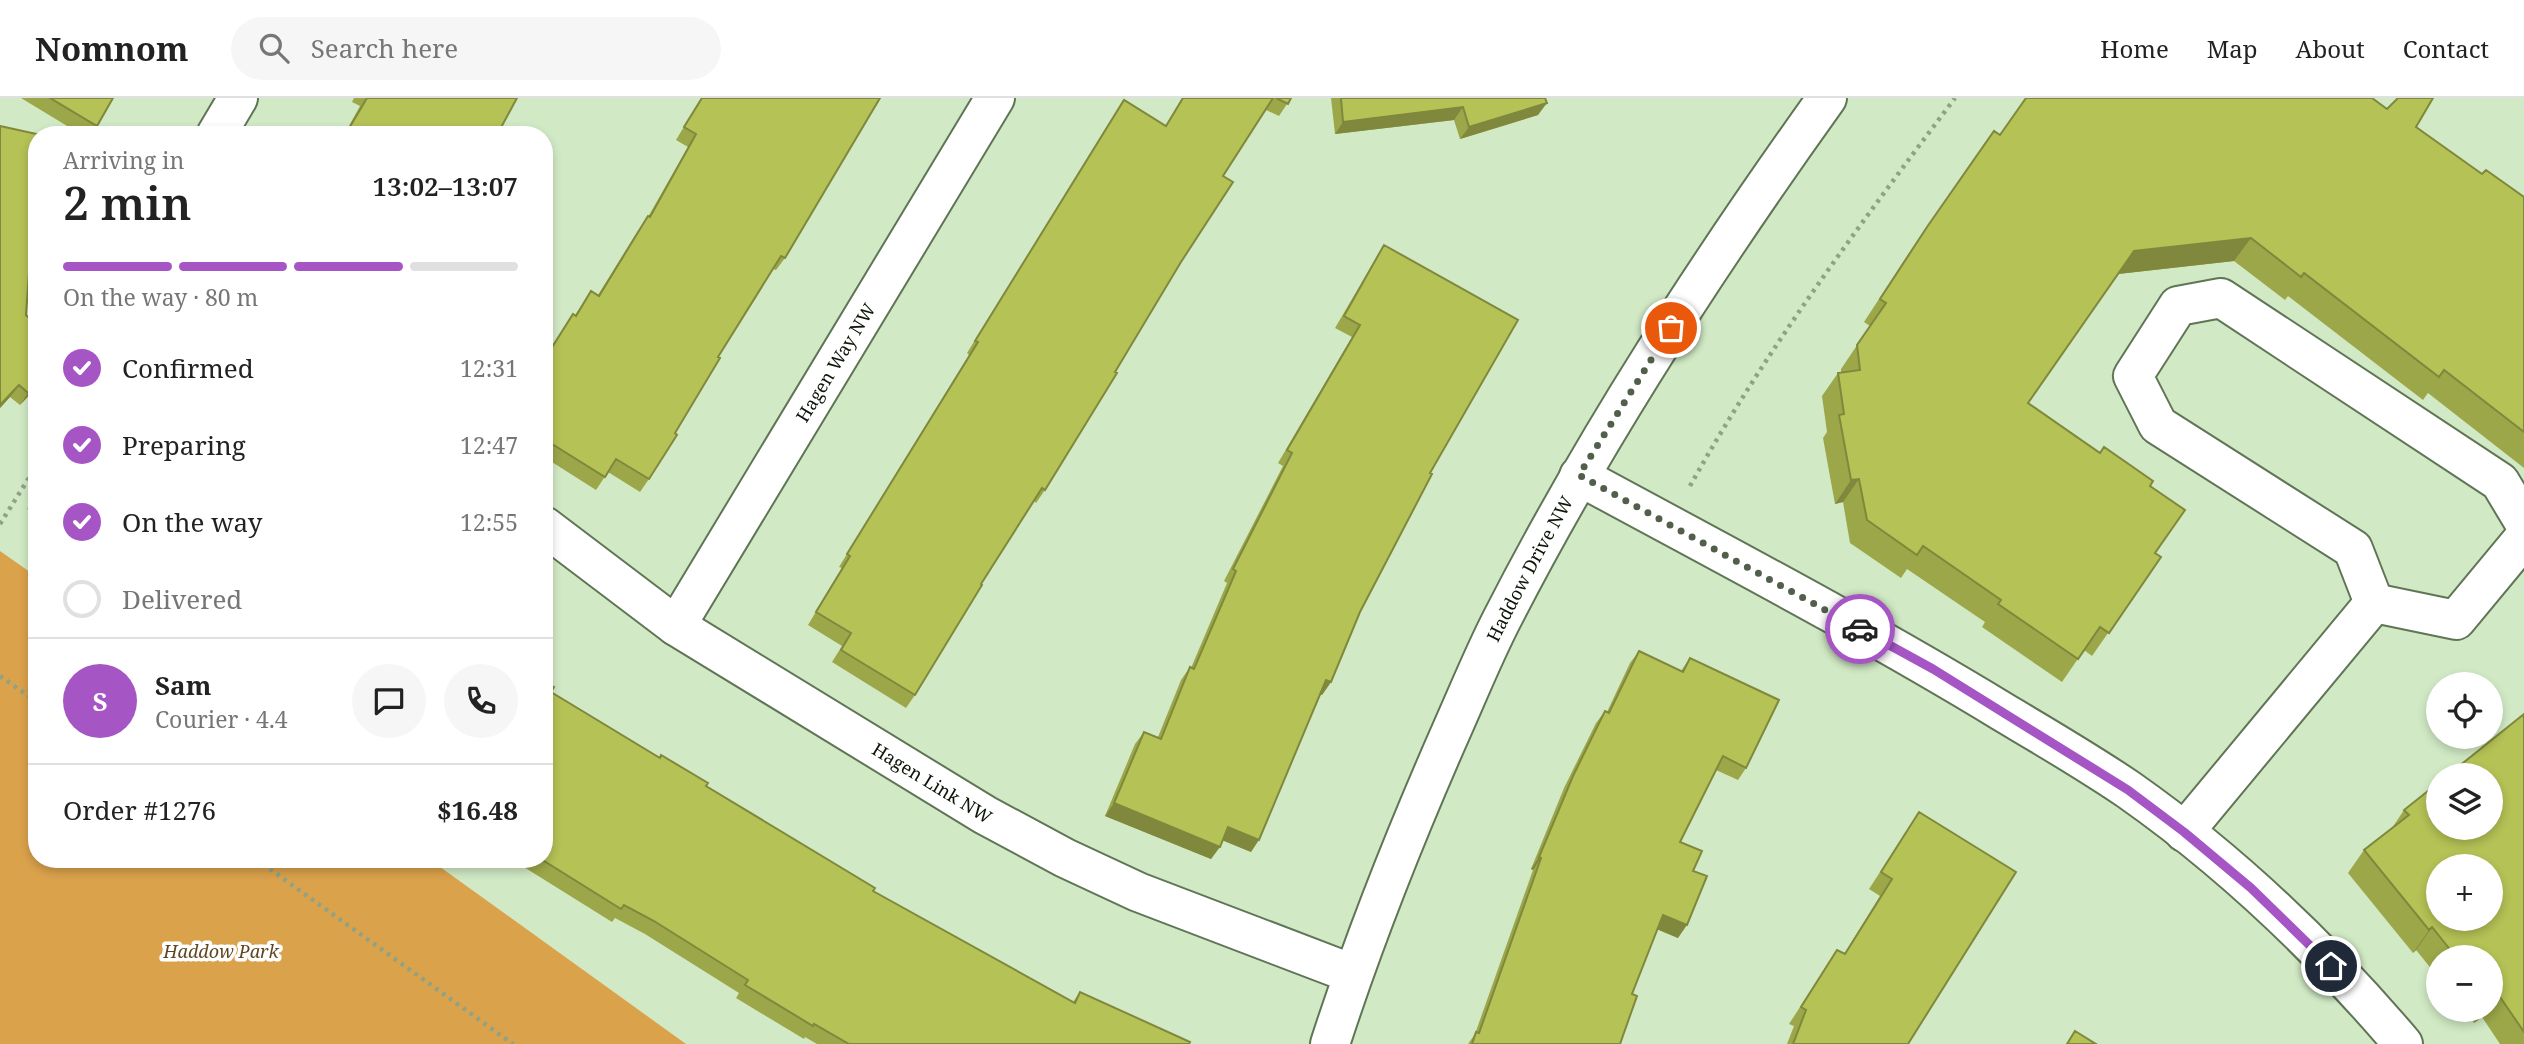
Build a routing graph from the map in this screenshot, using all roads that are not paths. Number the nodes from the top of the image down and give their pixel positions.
1 (238, 98) edge
2 (995, 98) edge
3 (1827, 98) edge
4 (221, 126) edge
5 (1579, 475) junction
6 (2524, 522) edge
7 (553, 533) edge
8 (2524, 538) edge
9 (2374, 603) junction
10 (676, 625) junction
11 (2184, 832) junction
12 (1353, 974) junction
13 (1330, 1044) edge
14 (2403, 1044) edge

1 - 4 street
2 - 10 street, Hagen Way NW
3 - 5 street, Haddow Drive NW
5 - 11 street
5 - 12 street, Haddow Drive NW
6 - 9 street
7 - 10 street, Hagen Link NW
8 - 9 street
9 - 11 street
10 - 12 street, Hagen Link NW
11 - 14 street
12 - 13 street, Haddow Drive NW

